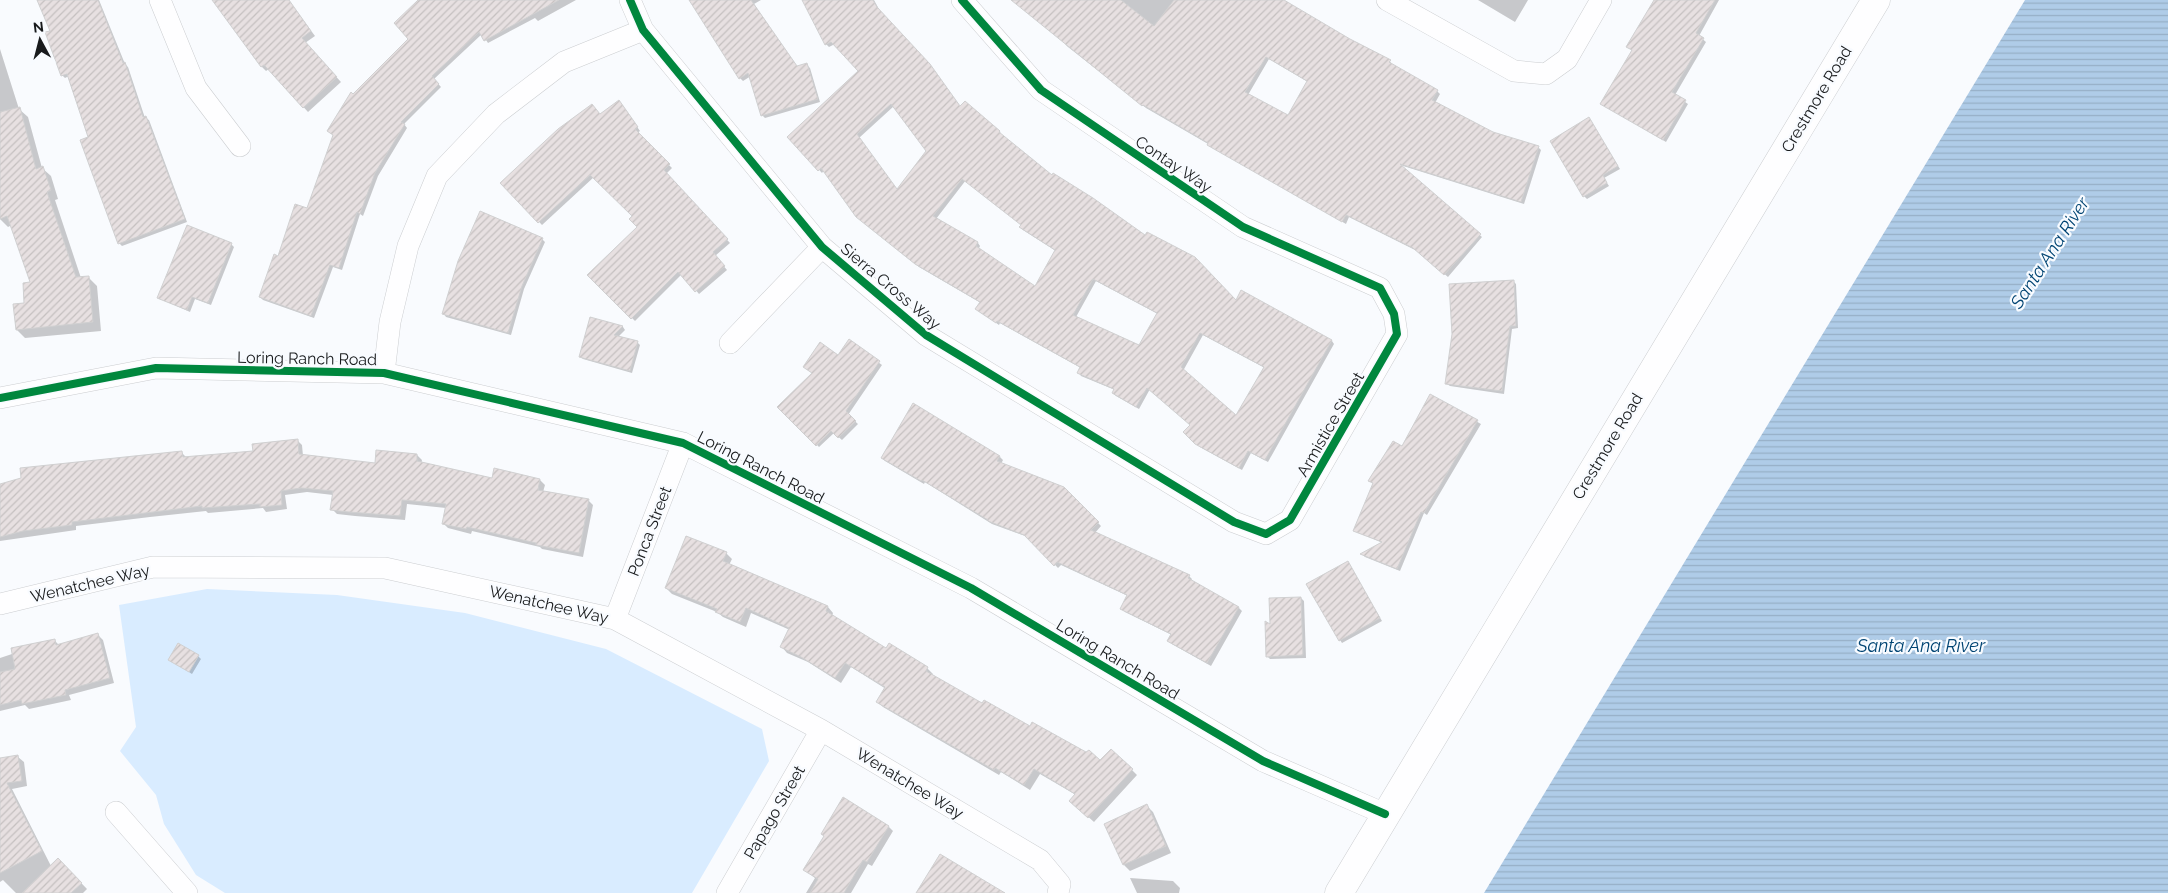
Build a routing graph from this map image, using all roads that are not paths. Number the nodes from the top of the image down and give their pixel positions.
1 (160, 0) edge
2 (630, 0) edge
3 (962, 0) edge
4 (1387, 0) edge
5 (1601, 0) edge
6 (1876, 0) edge
7 (643, 30) junction
8 (240, 146) dead end
9 (822, 247) junction
10 (1394, 314) joint
11 (730, 343) dead end
12 (384, 373) junction
13 (0, 398) edge
14 (682, 443) junction
15 (1266, 534) joint
16 (0, 604) edge
17 (615, 619) junction
18 (821, 730) junction
19 (116, 812) dead end
20 (1385, 814) junction
21 (1059, 888) edge
22 (188, 893) edge
23 (727, 893) edge
24 (1338, 893) edge

1 - 8 street
2 - 7 street, Sierra Cross Way
3 - 10 street, Contay Way
4 - 5 street
6 - 20 street, Crestmore Road
7 - 9 street, Sierra Cross Way
7 - 12 street
9 - 11 street
9 - 15 street, Sierra Cross Way
10 - 15 street, Armistice Street
12 - 13 street, Loring Ranch Road
12 - 14 street, Loring Ranch Road
14 - 17 street, Ponca Street
14 - 20 street, Loring Ranch Road
16 - 17 street, Wenatchee Way
17 - 18 street, Wenatchee Way
18 - 21 street, Wenatchee Way
18 - 23 street, Papago Street
19 - 22 street
20 - 24 street, Crestmore Road

